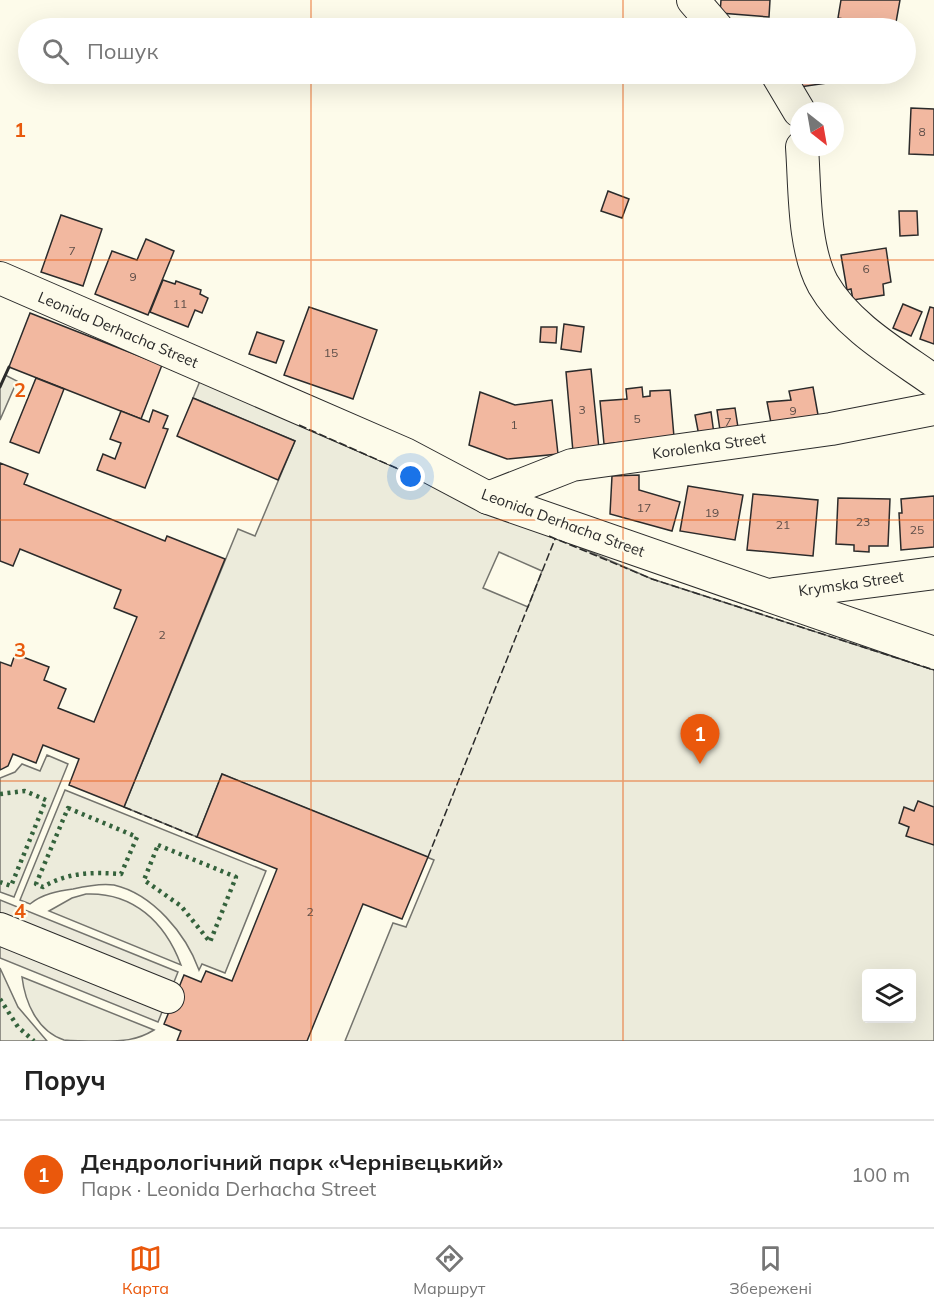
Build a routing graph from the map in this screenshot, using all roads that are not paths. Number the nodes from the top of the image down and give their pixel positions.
1 (693, 0) edge
2 (708, 18) edge
3 (783, 84) edge
4 (794, 102) edge
5 (802, 156) edge
6 (2, 284) edge
7 (934, 381) edge
8 (934, 409) edge
9 (488, 498) junction
10 (934, 573) edge
11 (881, 581) junction
12 (767, 595) junction
13 (872, 632) junction
14 (934, 653) edge
15 (0, 930) edge
16 (168, 997) dead end

1 - 2 street
3 - 4 street
5 - 7 street
6 - 9 street, Leonida Derhacha Street
8 - 9 street, Korolenka Street
9 - 12 street, Leonida Derhacha Street
10 - 11 street, Krymska Street
11 - 12 street, Krymska Street
11 - 13 street
12 - 13 street, Leonida Derhacha Street
13 - 14 street, Leonida Derhacha Street
15 - 16 street

